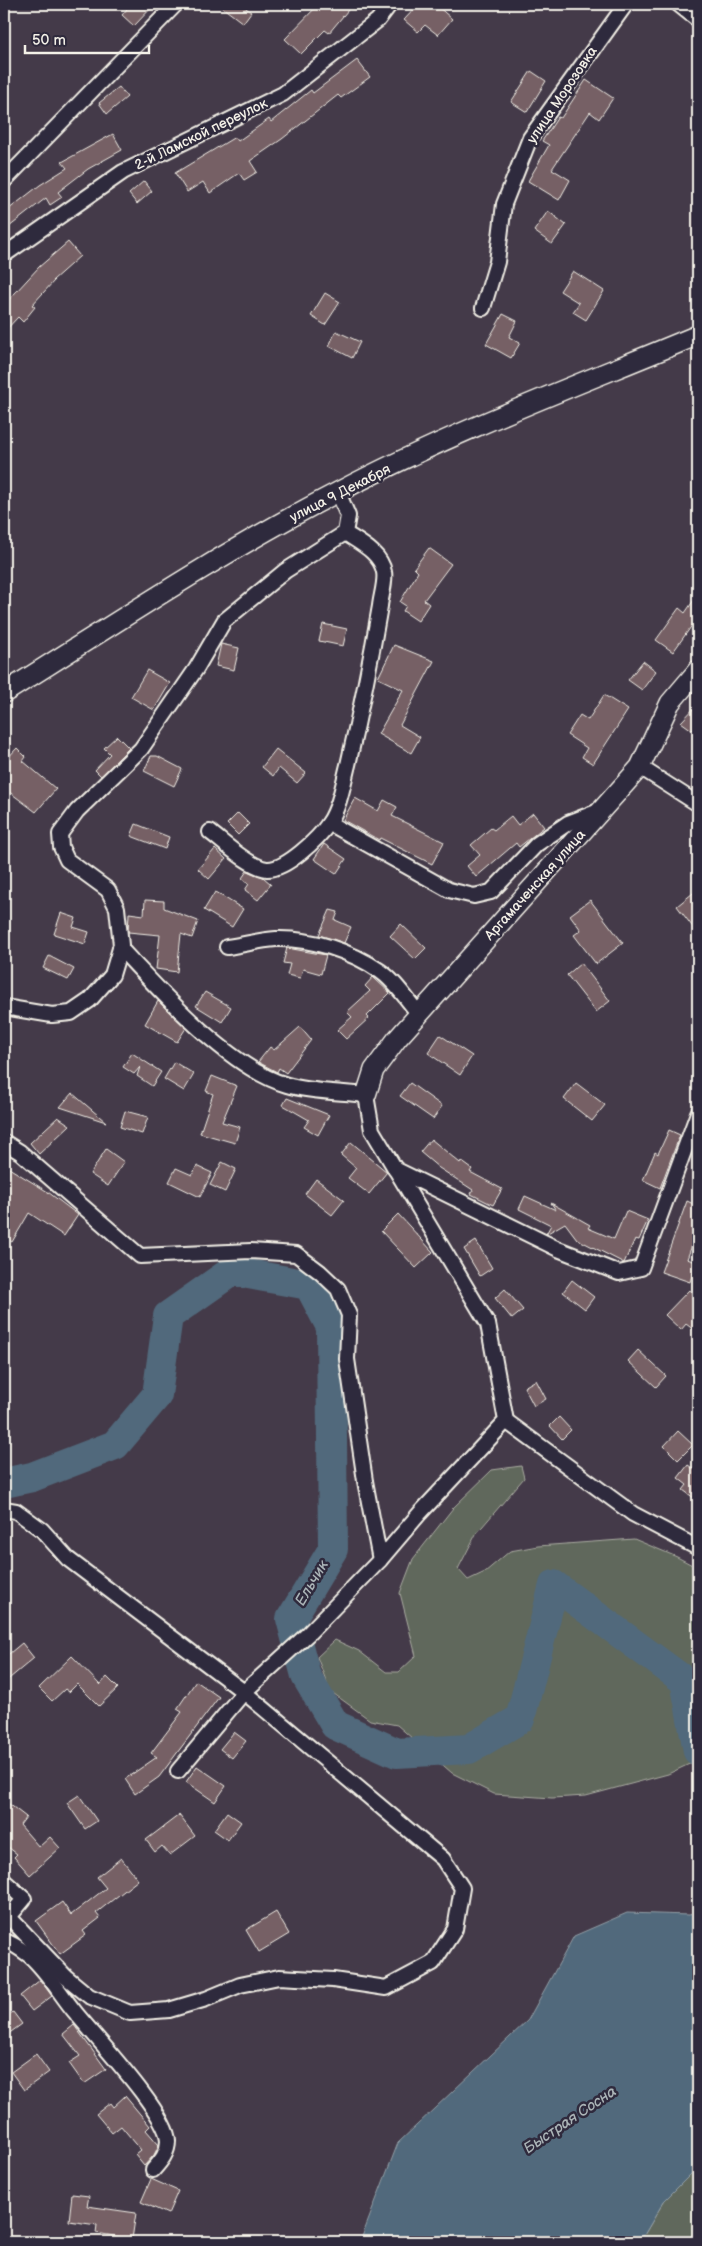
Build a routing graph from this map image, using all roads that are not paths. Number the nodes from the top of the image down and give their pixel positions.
1 (176, 4) edge
2 (390, 4) edge
3 (626, 4) edge
4 (678, 4) edge
5 (698, 20) edge
6 (4, 181) edge
7 (4, 255) edge
8 (483, 308) dead end
9 (698, 335) edge
10 (338, 492) junction
11 (345, 533) junction
12 (698, 670) edge
13 (4, 693) edge
14 (640, 767) junction
15 (698, 804) edge
16 (602, 810) junction
17 (329, 823) junction
18 (210, 832) dead end
19 (227, 947) dead end
20 (120, 948) junction
21 (4, 1007) edge
22 (419, 1014) junction
23 (366, 1096) junction
24 (698, 1114) edge
25 (4, 1142) edge
26 (394, 1169) junction
27 (506, 1421) junction
28 (4, 1509) edge
29 (698, 1548) edge
30 (380, 1560) junction
31 (244, 1692) junction
32 (178, 1771) dead end
33 (4, 1881) edge
34 (7, 1920) edge
35 (4, 1941) edge
36 (154, 2170) dead end

1 - 6 street
2 - 7 street, 2-й Ламской переулок
3 - 8 street, улица Морозовка
4 - 5 street
9 - 10 main road, улица 9 Декабря
10 - 11 street
10 - 13 main road, улица 9 Декабря
11 - 17 street
11 - 20 street
12 - 14 main road, Аргамаченская улица
14 - 15 street
14 - 16 main road, Аргамаченская улица
16 - 17 street
16 - 22 main road, Аргамаченская улица
17 - 18 street
19 - 22 street
20 - 21 street
20 - 23 street
22 - 23 main road, Аргамаченская улица
23 - 26 street
24 - 26 street
25 - 30 street
26 - 27 street
27 - 29 street
27 - 30 street
28 - 31 street
30 - 31 street
31 - 32 street
31 - 34 street
33 - 34 street
35 - 36 street

